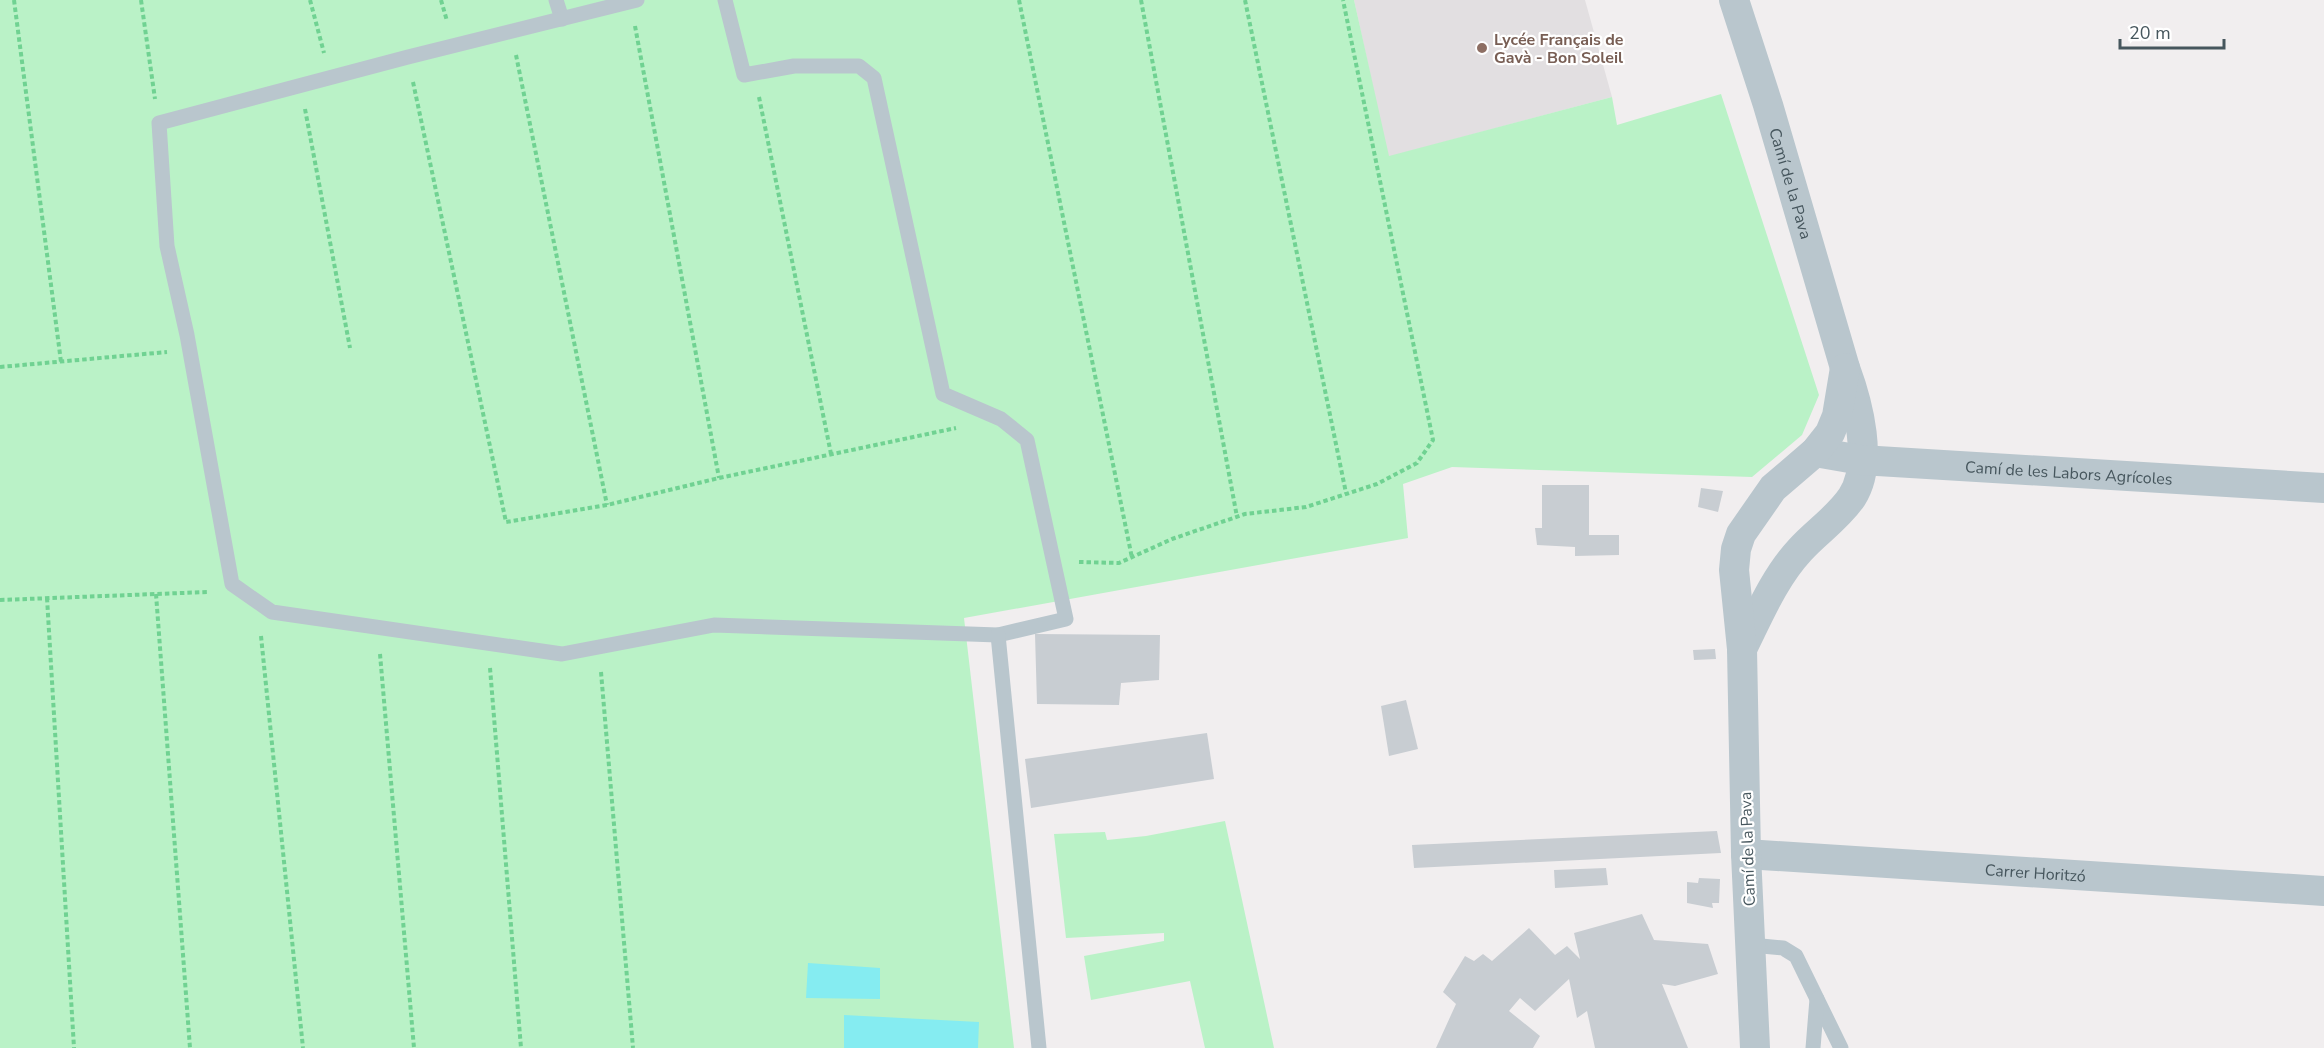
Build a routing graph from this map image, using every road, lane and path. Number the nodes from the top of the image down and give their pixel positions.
1 (14, 0) edge
2 (141, 0) edge
3 (310, 0) edge
4 (556, 0) edge
5 (725, 0) edge
6 (1019, 0) edge
7 (1141, 0) edge
8 (1245, 0) edge
9 (1342, 0) edge
10 (1734, 0) edge
11 (634, 1) edge
12 (562, 18) junction
13 (511, 31) junction
14 (408, 57) junction
15 (754, 73) junction
16 (330, 77) junction
17 (301, 85) junction
18 (159, 123) junction
19 (350, 348) dead end
20 (190, 350) junction
21 (60, 362) junction
22 (0, 367) edge
23 (1845, 368) junction
24 (1001, 419) junction
25 (1815, 452) junction
26 (831, 454) junction
27 (1861, 460) junction
28 (719, 478) junction
29 (2324, 488) edge
30 (1346, 494) junction
31 (607, 505) junction
32 (1237, 517) junction
33 (1132, 558) junction
34 (1054, 562) junction
35 (242, 591) junction
36 (156, 594) junction
37 (46, 598) junction
38 (0, 600) edge
39 (258, 602) junction
40 (378, 626) junction
41 (998, 635) junction
42 (488, 643) junction
43 (598, 647) junction
44 (1742, 649) junction
45 (1746, 854) junction
46 (2324, 891) edge
47 (1751, 945) junction
48 (1817, 999) junction
49 (74, 1048) edge
50 (190, 1048) edge
51 (303, 1048) edge
52 (414, 1048) edge
53 (521, 1048) edge
54 (633, 1048) edge
55 (1039, 1048) edge
56 (1755, 1048) edge
57 (1813, 1048) edge
58 (1840, 1048) edge

1 - 21 path
2 - 18 path
3 - 16 path
4 - 12 lane
5 - 15 lane
6 - 33 path
7 - 32 path
8 - 30 path
9 - 30 path
10 - 23 street, Camí de la Pava
11 - 12 lane
11 - 28 path
12 - 13 lane
13 - 14 lane
13 - 31 path
14 - 16 lane
14 - 31 path
15 - 24 lane
15 - 26 path
16 - 17 lane
17 - 18 lane
17 - 19 path
18 - 20 lane
20 - 21 path
20 - 35 lane
21 - 22 path
23 - 25 street, Camí de la Pava
23 - 27 street, Camí de la Pava
24 - 26 path
24 - 34 lane
25 - 27 street, Camí de les Labors Agrícoles
25 - 44 street, Camí de la Pava
26 - 28 path
27 - 29 street, Camí de les Labors Agrícoles
27 - 44 street, Camí de la Pava
28 - 31 path
30 - 32 path
32 - 33 path
33 - 34 path
34 - 41 lane
35 - 36 path
35 - 39 lane
36 - 37 path
36 - 50 path
37 - 38 path
37 - 49 path
39 - 40 lane
39 - 51 path
40 - 42 lane
40 - 52 path
41 - 43 lane
41 - 55 lane
42 - 43 lane
42 - 53 path
43 - 54 path
44 - 45 street, Camí de la Pava
45 - 46 street, Carrer Horitzó
45 - 47 street, Camí de la Pava
47 - 48 lane
47 - 56 street, Camí de la Pava
48 - 57 lane
48 - 58 lane

